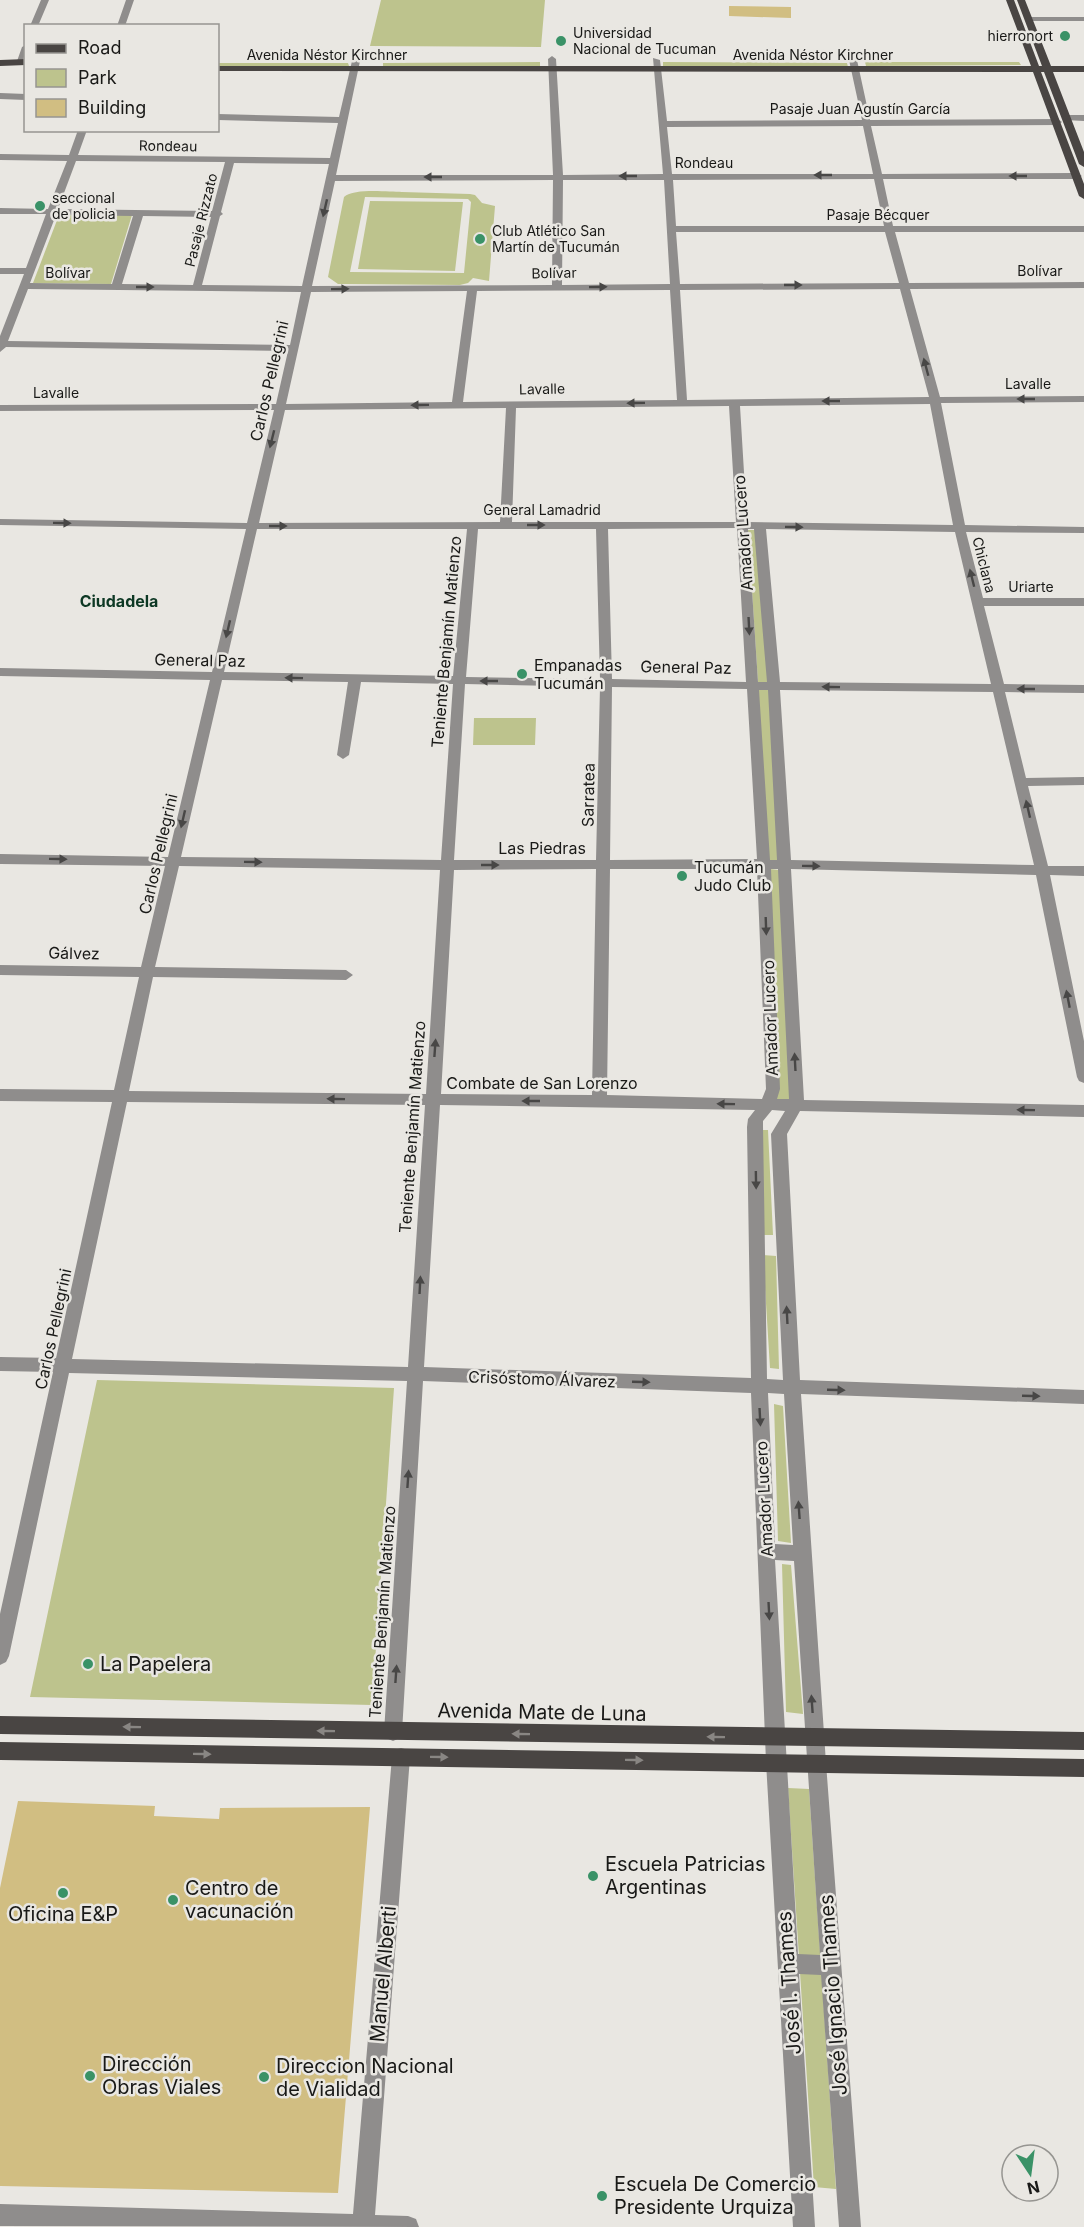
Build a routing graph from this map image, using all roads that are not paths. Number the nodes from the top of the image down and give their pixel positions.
1 (45, 0) edge
2 (130, 0) edge
3 (1010, 0) edge
4 (1021, 0) edge
5 (1029, 19) junction
6 (1084, 19) edge
7 (35, 24) edge
8 (122, 24) edge
9 (1084, 60) edge
10 (219, 61) edge
11 (22, 62) edge
12 (0, 63) edge
13 (552, 64) junction
14 (657, 64) junction
15 (854, 64) junction
16 (355, 65) junction
17 (1036, 65) junction
18 (1047, 65) junction
19 (219, 69) edge
20 (1084, 69) edge
21 (0, 71) edge
22 (24, 71) edge
23 (0, 96) edge
24 (24, 97) edge
25 (219, 117) edge
26 (1068, 118) junction
27 (1084, 118) edge
28 (343, 120) junction
29 (865, 122) junction
30 (1058, 122) junction
31 (662, 124) junction
32 (82, 132) edge
33 (0, 157) edge
34 (71, 158) junction
35 (230, 160) junction
36 (335, 161) junction
37 (1084, 164) edge
38 (877, 175) junction
39 (558, 176) junction
40 (668, 176) junction
41 (1077, 176) junction
42 (332, 178) junction
43 (1084, 196) edge
44 (0, 211) edge
45 (51, 212) junction
46 (139, 213) junction
47 (218, 214) junction
48 (889, 228) junction
49 (672, 229) junction
50 (1084, 229) edge
51 (0, 271) edge
52 (28, 271) junction
53 (903, 284) junction
54 (1084, 285) edge
55 (23, 286) junction
56 (673, 286) junction
57 (116, 287) junction
58 (197, 287) junction
59 (557, 287) junction
60 (472, 288) junction
61 (305, 289) junction
62 (1, 346) edge
63 (294, 348) junction
64 (1084, 399) edge
65 (935, 400) junction
66 (734, 401) junction
67 (682, 402) junction
68 (457, 404) junction
69 (511, 404) junction
70 (0, 408) edge
71 (280, 408) junction
72 (506, 524) junction
73 (1, 525) edge
74 (473, 525) junction
75 (602, 525) junction
76 (251, 526) junction
77 (742, 526) junction
78 (760, 527) junction
79 (960, 530) junction
80 (1084, 530) edge
81 (978, 602) junction
82 (1084, 602) edge
83 (0, 672) edge
84 (216, 677) junction
85 (355, 679) junction
86 (459, 681) junction
87 (606, 682) junction
88 (752, 686) junction
89 (774, 686) junction
90 (999, 689) junction
91 (1084, 689) edge
92 (344, 755) dead end
93 (1021, 782) junction
94 (1084, 782) edge
95 (0, 858) edge
96 (173, 861) junction
97 (604, 864) junction
98 (764, 864) junction
99 (448, 865) junction
100 (785, 865) junction
101 (1042, 870) junction
102 (1084, 871) edge
103 (0, 970) edge
104 (147, 973) junction
105 (346, 975) dead end
106 (1084, 1077) edge
107 (0, 1095) edge
108 (122, 1096) junction
109 (431, 1100) junction
110 (599, 1101) junction
111 (768, 1104) junction
112 (796, 1105) junction
113 (1084, 1111) edge
114 (757, 1246) junction
115 (783, 1247) junction
116 (0, 1364) edge
117 (62, 1365) junction
118 (415, 1374) junction
119 (759, 1387) junction
120 (791, 1388) junction
121 (1084, 1397) edge
122 (766, 1552) junction
123 (802, 1553) junction
124 (0, 1656) edge
125 (0, 1725) edge
126 (393, 1732) junction
127 (775, 1738) junction
128 (814, 1738) junction
129 (1084, 1741) edge
130 (0, 1751) edge
131 (401, 1756) junction
132 (776, 1762) junction
133 (816, 1763) junction
134 (1084, 1768) edge
135 (788, 1964) junction
136 (831, 1965) junction
137 (0, 2215) edge
138 (363, 2226) edge
139 (408, 2227) edge
140 (804, 2227) edge
141 (850, 2227) edge

1 - 7 street
2 - 8 street
3 - 17 main road
4 - 5 main road
5 - 6 street
5 - 18 main road
9 - 18 main road, Avenida Néstor Kirchner
10 - 16 main road, Avenida Néstor Kirchner
11 - 12 main road
13 - 14 main road, Avenida Néstor Kirchner
13 - 16 main road, Avenida Néstor Kirchner
13 - 39 street
14 - 15 main road, Avenida Néstor Kirchner
14 - 31 street
15 - 17 main road, Avenida Néstor Kirchner
15 - 29 street, Chiclana
16 - 19 main road, Avenida Néstor Kirchner
16 - 28 street, Carlos Pellegrini
17 - 18 main road, Avenida Néstor Kirchner
17 - 30 main road
18 - 20 main road, Avenida Néstor Kirchner
18 - 26 main road
21 - 22 main road
23 - 24 street
25 - 28 street
26 - 27 street
26 - 37 main road
28 - 36 street, Carlos Pellegrini
29 - 30 street, Pasaje Juan Agustín García
29 - 31 street, Pasaje Juan Agustín García
29 - 38 street, Chiclana
30 - 41 main road
31 - 40 street
32 - 34 street
33 - 34 street, Rondeau
34 - 35 street, Rondeau
34 - 45 street
35 - 36 street, Rondeau
35 - 47 street, Pasaje Rizzato
36 - 42 street, Carlos Pellegrini
38 -> 40 street, Rondeau
41 -> 38 street, Rondeau
38 - 48 street, Chiclana
40 -> 39 street, Rondeau
39 -> 42 street, Rondeau
39 - 59 street
40 - 49 street
41 - 43 main road
42 -> 61 street, Carlos Pellegrini
44 - 45 street
45 - 46 street
45 - 52 street
46 - 47 street
46 - 57 street
47 - 58 street, Pasaje Rizzato
48 - 49 street, Pasaje Bécquer
48 - 50 street, Pasaje Bécquer
48 - 53 street, Chiclana
49 - 56 street
51 - 52 street, Bolívar
52 - 55 street
53 - 54 street, Bolívar
56 -> 53 street, Bolívar
65 -> 53 street, Chiclana
55 - 57 street, Bolívar
55 - 62 street
59 -> 56 street, Bolívar
56 - 67 street
57 -> 58 street, Bolívar
58 - 61 street, Bolívar
59 - 60 street, Bolívar
61 -> 60 street, Bolívar
60 - 68 street
61 - 63 street, Carlos Pellegrini
62 - 63 street
63 - 71 street, Carlos Pellegrini
64 -> 65 street, Lavalle
65 -> 66 street, Lavalle
65 - 79 street, Chiclana
66 - 67 street, Lavalle
66 - 77 street, Amador Lucero
67 -> 69 street, Lavalle
68 - 69 street, Lavalle
68 -> 71 street, Lavalle
69 - 72 street
70 - 71 street, Lavalle
71 -> 76 street, Carlos Pellegrini
72 - 74 street, General Lamadrid
72 -> 75 street, General Lamadrid
73 -> 76 street, General Lamadrid
76 -> 74 street, General Lamadrid
74 - 86 street, Teniente Benjamín Matienzo
75 - 77 street, General Lamadrid
75 - 87 street, Sarratea
76 -> 84 street, Carlos Pellegrini
77 - 78 street, General Lamadrid
77 -> 88 street, Amador Lucero
78 -> 79 street, General Lamadrid
78 - 89 street, Amador Lucero
79 - 80 street, General Lamadrid
81 -> 79 street, Chiclana
81 - 82 street, Uriarte
81 - 90 street, Chiclana
83 - 84 street, General Paz
85 -> 84 street, General Paz
84 -> 96 street, Carlos Pellegrini
85 - 86 street, General Paz
85 - 92 street
87 -> 86 street, General Paz
86 - 99 street, Teniente Benjamín Matienzo
87 - 88 street, General Paz
87 - 97 street, Sarratea
88 - 89 street, General Paz
88 - 98 street, Amador Lucero
90 -> 89 street, General Paz
89 - 100 street, Amador Lucero
91 -> 90 street, General Paz
90 - 93 street, Chiclana
93 - 94 street
101 -> 93 street, Chiclana
95 -> 96 street, Las Piedras
96 -> 99 street, Las Piedras
96 - 104 street, Carlos Pellegrini
97 - 98 street, Las Piedras
99 -> 97 street, Las Piedras
97 - 110 street, Sarratea
98 - 100 street, Las Piedras
98 -> 111 street, Amador Lucero
109 -> 99 street, Teniente Benjamín Matienzo
100 -> 101 street, Las Piedras
112 -> 100 street, Amador Lucero
101 - 102 street, Las Piedras
106 -> 101 street, Chiclana
103 - 104 street, Gálvez
104 - 105 street, Gálvez
104 - 108 street, Carlos Pellegrini
107 - 108 street, Combate de San Lorenzo
109 -> 108 street, Combate de San Lorenzo
108 - 117 street, Carlos Pellegrini
110 -> 109 street, Combate de San Lorenzo
118 -> 109 street, Teniente Benjamín Matienzo
111 -> 110 street, Combate de San Lorenzo
111 - 112 street, Combate de San Lorenzo
111 -> 114 street, Amador Lucero
113 -> 112 street, Combate de San Lorenzo
112 - 115 street, Amador Lucero
114 - 115 street
114 - 119 street, Amador Lucero
120 -> 115 street, Amador Lucero
116 - 117 street, Crisóstomo Álvarez
117 - 118 street, Crisóstomo Álvarez
117 - 124 street, Carlos Pellegrini
118 -> 119 street, Crisóstomo Álvarez
126 -> 118 street, Teniente Benjamín Matienzo
119 - 120 street, Crisóstomo Álvarez
119 -> 122 street, Amador Lucero
120 -> 121 street, Crisóstomo Álvarez
123 -> 120 street, Amador Lucero
122 - 123 street
122 -> 127 street, Amador Lucero
128 -> 123 street, Amador Lucero
126 -> 125 main road, Avenida Mate de Luna
127 -> 126 main road, Avenida Mate de Luna
127 - 128 main road, Avenida Mate de Luna
127 - 132 street, José I. Thames
128 - 129 main road, Avenida Mate de Luna
128 - 133 street, Amador Lucero
130 -> 131 main road
131 -> 132 main road
131 - 138 street, Manuel Alberti
132 - 133 main road
132 - 135 street, José I. Thames
133 - 134 main road
133 - 136 street, José Ignacio Thames
135 - 136 street
135 - 140 street, José I. Thames
136 - 141 street, José Ignacio Thames
137 - 138 street
138 - 139 street

